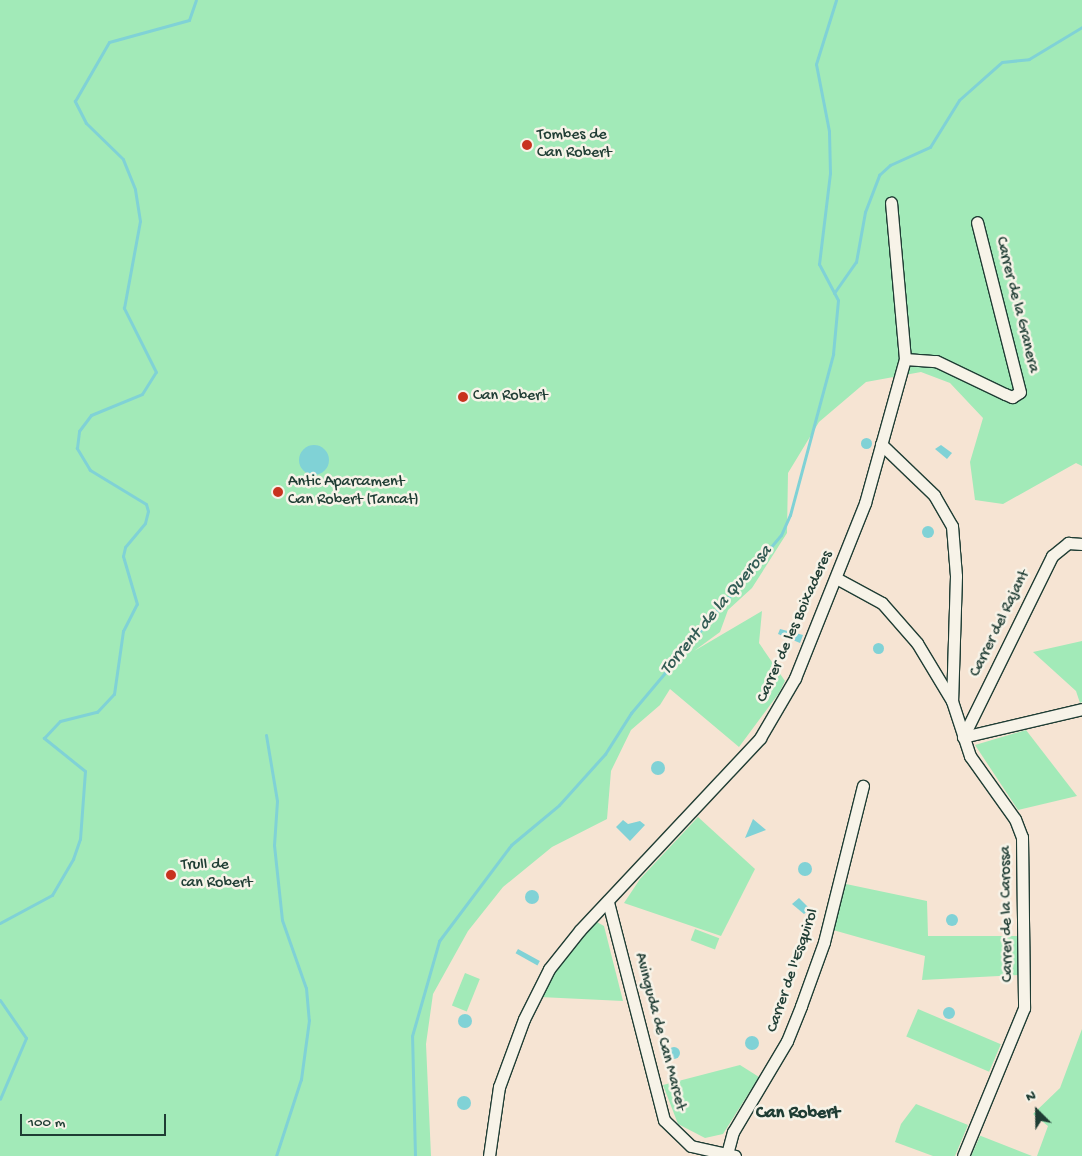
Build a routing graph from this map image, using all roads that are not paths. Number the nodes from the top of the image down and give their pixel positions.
1 (891, 203) dead end
2 (977, 222) dead end
3 (905, 359) junction
4 (882, 444) junction
5 (1082, 544) edge
6 (836, 578) junction
7 (952, 701) junction
8 (1082, 709) edge
9 (964, 737) junction
10 (863, 786) dead end
11 (608, 902) junction
12 (731, 1155) edge
13 (489, 1156) edge
14 (963, 1156) edge

1 - 3 street, Carrer de les Boixaderes
2 - 3 street, Carrer de la Granera
3 - 4 street, Carrer de les Boixaderes
4 - 6 street, Carrer de les Boixaderes
4 - 7 street
5 - 9 street, Carrer del Rajant
6 - 7 street, Carrer de la Carossa
6 - 11 street, Carrer de les Boixaderes
7 - 9 street, Carrer de la Carossa
8 - 9 street
9 - 14 street, Carrer de la Carossa
10 - 12 street, Carrer de l'Esquirol
11 - 12 street, Avinguda de Can Marcet
11 - 13 street, Carrer de les Boixaderes

